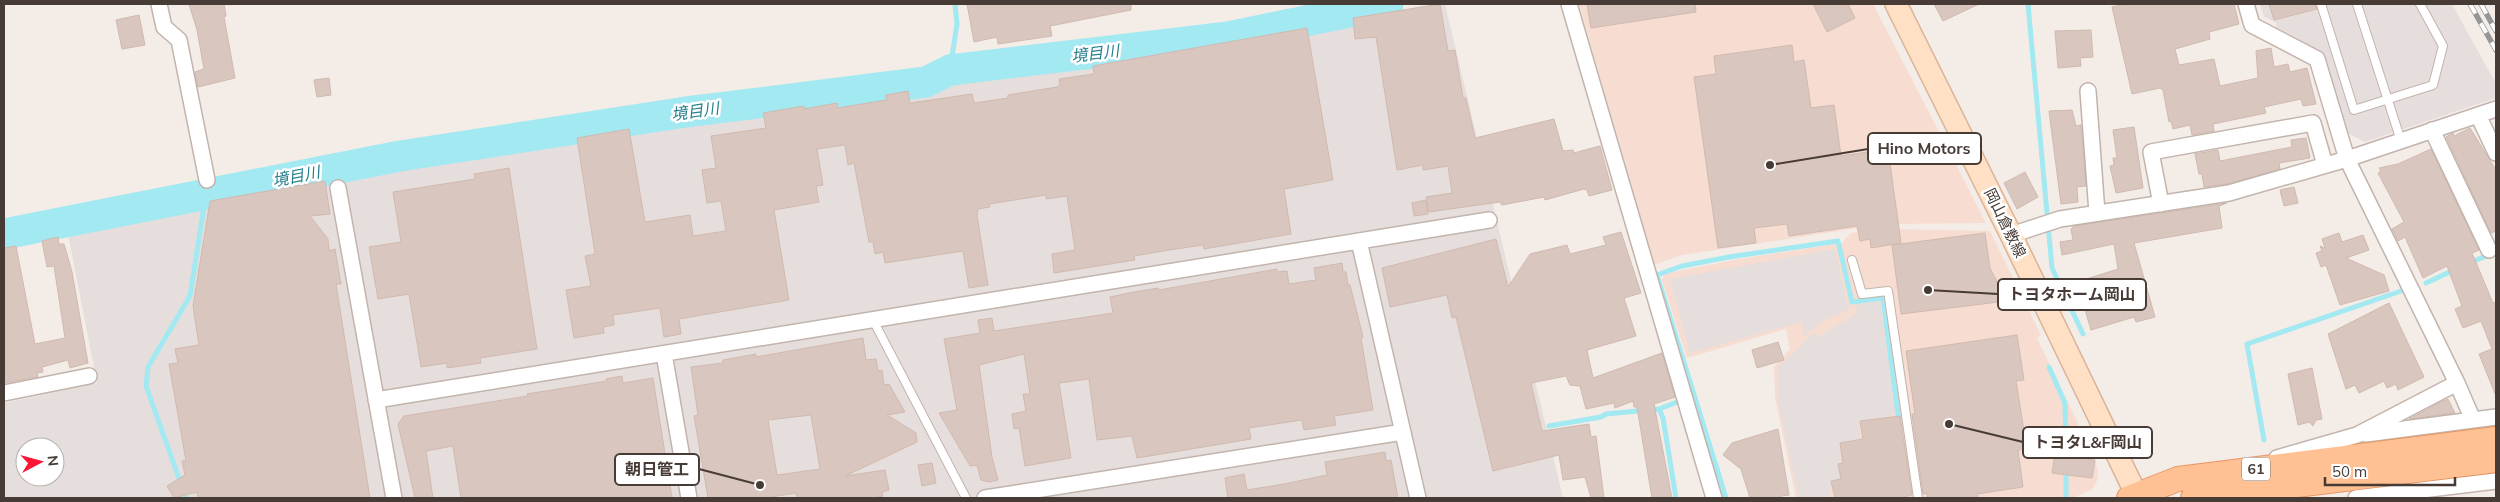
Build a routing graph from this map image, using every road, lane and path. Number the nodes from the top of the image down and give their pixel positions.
1 (159, 4) edge
2 (1569, 4) edge
3 (1896, 4) edge
4 (2246, 4) edge
5 (2321, 4) edge
6 (2357, 4) edge
7 (2420, 4) edge
8 (2088, 91) dead end
9 (2387, 101) junction
10 (2496, 108) edge
11 (2478, 115) junction
12 (2432, 130) junction
13 (2401, 140) junction
14 (2496, 153) edge
15 (2347, 159) junction
16 (2325, 165) junction
17 (207, 180) dead end
18 (338, 188) dead end
19 (2161, 204) junction
20 (2098, 213) junction
21 (1489, 220) dead end
22 (2011, 235) junction
23 (1359, 241) junction
24 (2489, 250) dead end
25 (1852, 260) dead end
26 (873, 320) junction
27 (664, 354) junction
28 (89, 376) dead end
29 (2457, 383) junction
30 (4, 394) edge
31 (376, 400) junction
32 (2496, 417) edge
33 (2473, 420) junction
34 (1403, 432) junction
35 (2357, 435) junction
36 (2496, 439) edge
37 (2496, 460) edge
38 (2296, 479) edge
39 (2496, 481) edge
40 (2134, 497) edge
41 (394, 498) edge
42 (689, 498) edge
43 (966, 498) edge
44 (986, 498) edge
45 (1418, 498) edge
46 (1714, 498) edge
47 (1918, 498) edge
48 (2166, 498) edge
49 (2193, 498) edge
50 (2356, 498) edge

1 - 17 street
2 - 46 street
3 - 22 main road, 岡山倉敷線
4 - 15 street
5 - 9 lane
6 - 9 lane
7 - 9 lane
8 - 20 street
9 - 13 lane
10 - 11 street
11 - 12 street
11 - 14 street
12 - 13 street
12 - 24 street
13 - 15 street
15 - 16 street
15 - 29 street
16 - 19 street
16 - 19 street
18 - 31 street
19 - 20 street
20 - 22 street
21 - 23 street
22 - 40 main road, 岡山倉敷線
23 - 26 street
23 - 34 street
25 - 47 lane
26 - 27 street
26 - 43 lane
27 - 31 street
27 - 42 street
28 - 30 street
29 - 33 street
29 - 35 street
31 - 41 street
32 - 33 street
33 - 35 street
34 - 44 street
34 - 45 street
35 - 38 street
36 - 38 main road, 61
37 - 38 main road, 61
38 - 40 main road, 61
38 - 49 main road, 61
39 - 50 street
40 - 48 main road

